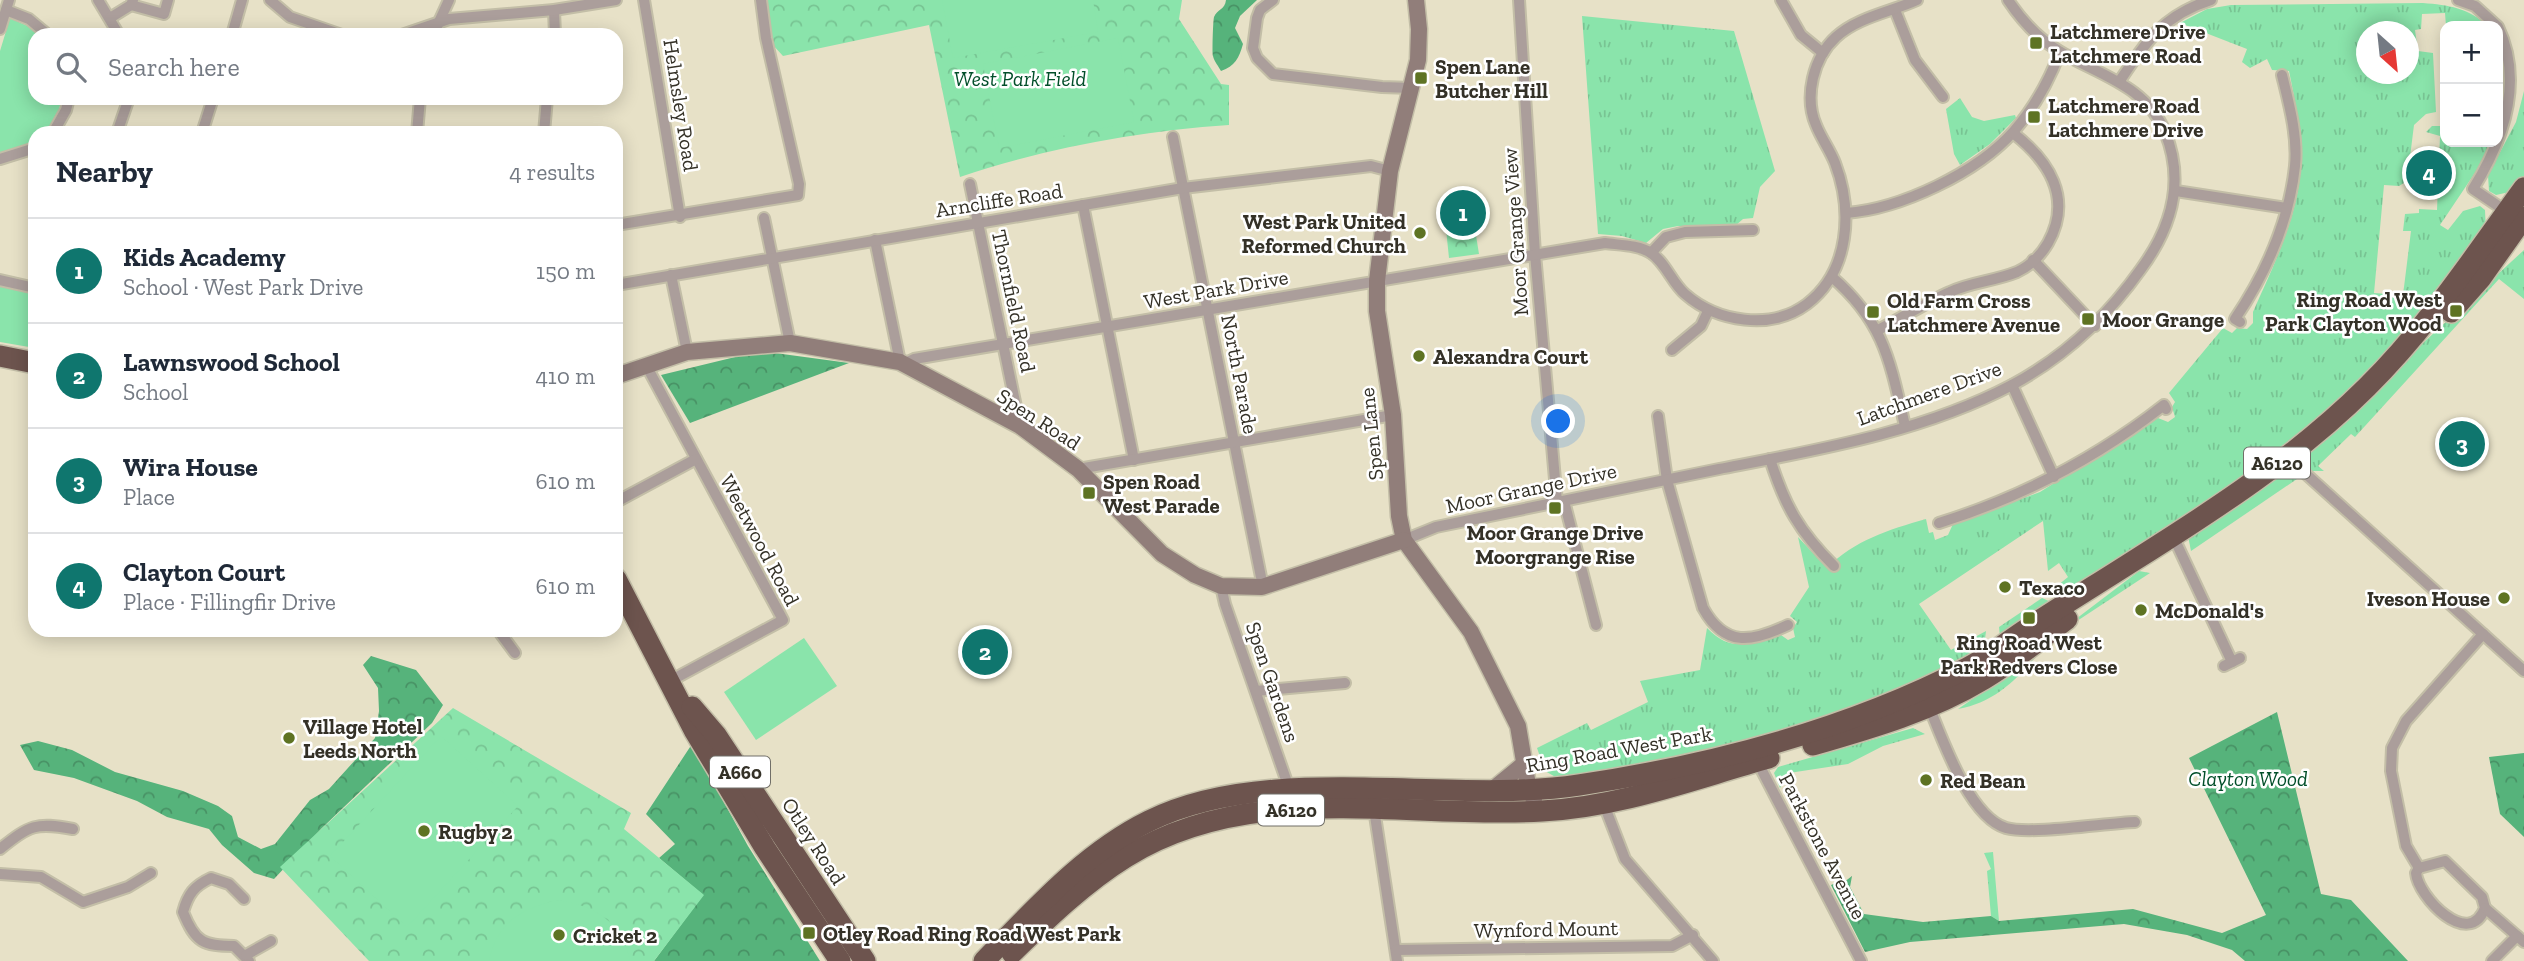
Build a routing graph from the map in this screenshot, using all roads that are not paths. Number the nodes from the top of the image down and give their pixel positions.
1 (98, 0) edge
2 (168, 0) edge
3 (242, 0) edge
4 (270, 0) edge
5 (449, 0) edge
6 (616, 0) edge
7 (644, 0) edge
8 (761, 0) edge
9 (1273, 0) edge
10 (1416, 0) edge
11 (1519, 0) edge
12 (1780, 0) edge
13 (1917, 0) edge
14 (2008, 0) edge
15 (2211, 0) edge
16 (2458, 0) edge
17 (132, 3) edge
18 (2188, 3) edge
19 (8, 5) edge
20 (554, 10) junction
21 (1895, 10) junction
22 (110, 18) junction
23 (2491, 21) edge
24 (436, 23) junction
25 (40, 28) edge
26 (115, 28) edge
27 (234, 28) edge
28 (322, 28) edge
29 (422, 28) edge
30 (435, 28) edge
31 (555, 28) edge
32 (0, 29) edge
33 (2503, 36) edge
34 (2060, 52) junction
35 (1823, 53) junction
36 (2282, 75) dead end
37 (2119, 82) junction
38 (1412, 88) junction
39 (1943, 97) dead end
40 (67, 105) edge
41 (127, 105) edge
42 (211, 105) edge
43 (419, 105) edge
44 (546, 105) edge
45 (56, 126) edge
46 (119, 126) edge
47 (204, 126) edge
48 (418, 126) edge
49 (545, 126) edge
50 (2012, 133) junction
51 (1173, 137) dead end
52 (28, 150) edge
53 (0, 159) edge
54 (1390, 171) junction
55 (970, 184) dead end
56 (1183, 188) junction
57 (2524, 188) edge
58 (2176, 191) junction
59 (1083, 205) junction
60 (2286, 208) junction
61 (1846, 213) junction
62 (2520, 216) edge
63 (680, 217) junction
64 (764, 218) dead end
65 (978, 223) junction
66 (623, 224) edge
67 (1753, 230) dead end
68 (875, 240) junction
69 (1651, 253) junction
70 (1535, 254) junction
71 (771, 257) junction
72 (2033, 260) junction
73 (671, 275) junction
74 (1832, 277) junction
75 (0, 280) edge
76 (1377, 281) junction
77 (623, 284) edge
78 (28, 286) edge
79 (1208, 310) junction
80 (1708, 311) junction
81 (2240, 322) dead end
82 (2095, 326) junction
83 (1107, 327) junction
84 (1878, 330) junction
85 (790, 343) junction
86 (1003, 345) junction
87 (1672, 350) dead end
88 (687, 352) junction
89 (2398, 354) junction
90 (0, 356) edge
91 (900, 359) junction
92 (28, 362) edge
93 (646, 365) junction
94 (623, 373) edge
95 (2012, 385) junction
96 (2166, 409) dead end
97 (1393, 415) junction
98 (1658, 416) dead end
99 (1020, 426) junction
100 (1905, 426) junction
101 (1234, 443) junction
102 (2286, 456) junction
103 (696, 459) junction
104 (1770, 459) junction
105 (1133, 460) junction
106 (1079, 469) junction
107 (2053, 477) junction
108 (1668, 480) junction
109 (623, 498) edge
110 (1560, 501) junction
111 (1939, 523) dead end
112 (2173, 536) junction
113 (1404, 540) junction
114 (1834, 566) dead end
115 (1261, 577) dead end
116 (1222, 586) junction
117 (623, 592) edge
118 (1596, 625) dead end
119 (1788, 625) dead end
120 (2483, 634) junction
121 (503, 637) edge
122 (515, 653) dead end
123 (2232, 662) dead end
124 (2524, 671) edge
125 (670, 681) junction
126 (1345, 683) dead end
127 (1256, 691) junction
128 (1926, 699) junction
129 (1755, 755) junction
130 (1525, 763) junction
131 (1626, 776) junction
132 (1578, 785) junction
133 (1290, 791) junction
134 (1491, 791) junction
135 (1528, 791) junction
136 (1606, 804) junction
137 (1374, 809) junction
138 (1544, 811) junction
139 (1509, 813) junction
140 (2135, 821) dead end
141 (73, 829) dead end
142 (0, 849) edge
143 (2420, 868) junction
144 (150, 873) dead end
145 (0, 874) edge
146 (244, 899) dead end
147 (2484, 908) junction
148 (1693, 935) junction
149 (2521, 939) edge
150 (271, 941) dead end
151 (1548, 948) junction
152 (1396, 956) edge
153 (248, 958) edge
154 (840, 961) edge
155 (865, 961) edge
156 (984, 961) edge
157 (1004, 961) edge
158 (1551, 961) edge
159 (1713, 961) edge
160 (1861, 961) edge
161 (2492, 961) edge

1 - 22 street
2 - 17 street
3 - 27 street
4 - 28 street
5 - 24 street
6 - 20 street
7 - 63 street, Helmsley Road
8 - 63 street
9 - 38 street
10 - 38 street, Spen Lane
11 - 70 street, Moor Grange View
12 - 35 street
13 - 21 street
14 - 34 street, Latchmere Drive
15 - 18 street
16 - 23 street
17 - 22 street
18 - 37 street
19 - 25 street
19 - 32 street
20 - 24 street
20 - 31 street
21 - 35 street
21 - 39 street
22 - 26 street
24 - 29 street
24 - 30 street
33 - 62 street
34 - 37 street, Latchmere Drive
34 - 50 street
35 - 61 street
36 - 60 street
37 - 58 street, Latchmere Drive
38 - 54 street, Spen Lane
40 - 45 street
41 - 46 street
42 - 47 street
43 - 48 street
44 - 49 street
50 - 61 street
50 - 72 street
51 - 56 street, North Parade
52 - 53 street
54 - 56 street, Arncliffe Road
54 - 76 street, Spen Lane
55 - 65 street, Thornfield Road
56 - 59 street, Arncliffe Road
56 - 79 street, North Parade
57 - 62 highway, Ring Road West Park / A6120
58 - 60 street
58 - 82 street, Latchmere Drive
59 - 65 street, Arncliffe Road
59 - 83 street
60 - 81 street
61 - 74 street
62 - 89 highway, Ring Road West Park / A6120
62 - 89 highway, Ring Road West Park / A6120
63 - 66 street
64 - 71 street
65 - 68 street, Arncliffe Road
65 - 86 street, Thornfield Road
67 - 69 street
68 - 71 street, Arncliffe Road
68 - 91 street
69 - 70 street, West Park Drive
69 - 80 street
70 - 76 street, West Park Drive
70 - 110 street, Moor Grange View
71 - 73 street, Arncliffe Road
71 - 85 street
72 - 82 street
72 - 84 street
73 - 77 street, Arncliffe Road
73 - 88 street
74 - 80 street
74 - 84 street
75 - 78 street
76 - 79 street, West Park Drive
76 - 97 street, Spen Lane
79 - 83 street, West Park Drive
79 - 101 street, North Parade
80 - 87 street
82 - 95 street, Latchmere Drive
83 - 86 street, West Park Drive
83 - 105 street
84 - 100 street
85 - 88 street, Spen Road
85 - 91 street, Spen Road
86 - 91 street, West Park Drive
86 - 99 street, Thornfield Road
88 - 93 street, Spen Road
89 - 102 highway, Ring Road West Park / A6120
90 - 92 highway
91 - 99 street, Spen Road
93 - 94 street, Spen Road
93 - 103 street, Weetwood Road
95 - 100 street, Latchmere Drive
95 - 107 street
96 - 107 street
97 - 101 street
97 - 113 street, Spen Lane
98 - 108 street
99 - 106 street, Spen Road
100 - 104 street, Latchmere Drive
101 - 105 street
101 - 115 street, North Parade
102 - 112 highway, Ring Road West Park / A6120
102 - 120 street
103 - 109 street
103 - 125 street, Weetwood Road
104 - 108 street, Latchmere Drive
104 - 114 street
105 - 106 street
106 - 116 street, Spen Road
107 - 111 street
108 - 110 street, Moor Grange Drive
108 - 119 street
110 - 113 street, Moor Grange Drive
110 - 118 street, Moor Grange View
112 - 123 street
112 - 128 highway, Ring Road West Park / A6120
113 - 116 street, Spen Road
113 - 130 street, Spen Lane
116 - 127 street, Spen Gardens
117 - 125 highway, Otley Road / A660
120 - 124 street
120 - 143 street
121 - 122 street
125 - 154 highway, Otley Road / A660
125 - 155 highway, Otley Road / A660
126 - 127 street
127 - 133 street, Spen Gardens
128 - 129 highway, Ring Road West Park / A6120
128 - 140 street
129 - 131 highway, Ring Road West Park / A6120
129 - 136 highway, Ring Road West Park / A6120
129 - 160 street, Parkstone Avenue
130 - 134 street
130 - 135 street, Spen Lane
131 - 132 highway, Ring Road West Park / A6120
131 - 136 street
132 - 135 highway, Ring Road West Park / A6120
132 - 136 street
133 - 134 highway, Ring Road West Park / A6120
133 - 156 highway, Ring Road West Park / A6120
134 - 135 highway, Ring Road West Park / A6120
135 - 138 street
135 - 139 street
136 - 138 highway, Ring Road West Park / A6120
136 - 148 street
137 - 139 highway, Ring Road West Park / A6120
137 - 152 street
137 - 157 highway, Ring Road West Park / A6120
138 - 139 highway, Ring Road West Park / A6120
141 - 142 street
143 - 147 street
143 - 147 street
144 - 145 street
146 - 153 street
147 - 149 street
148 - 151 street, Wynford Mount
148 - 159 street
149 - 161 street
150 - 153 street
151 - 152 street, Wynford Mount
151 - 158 street

